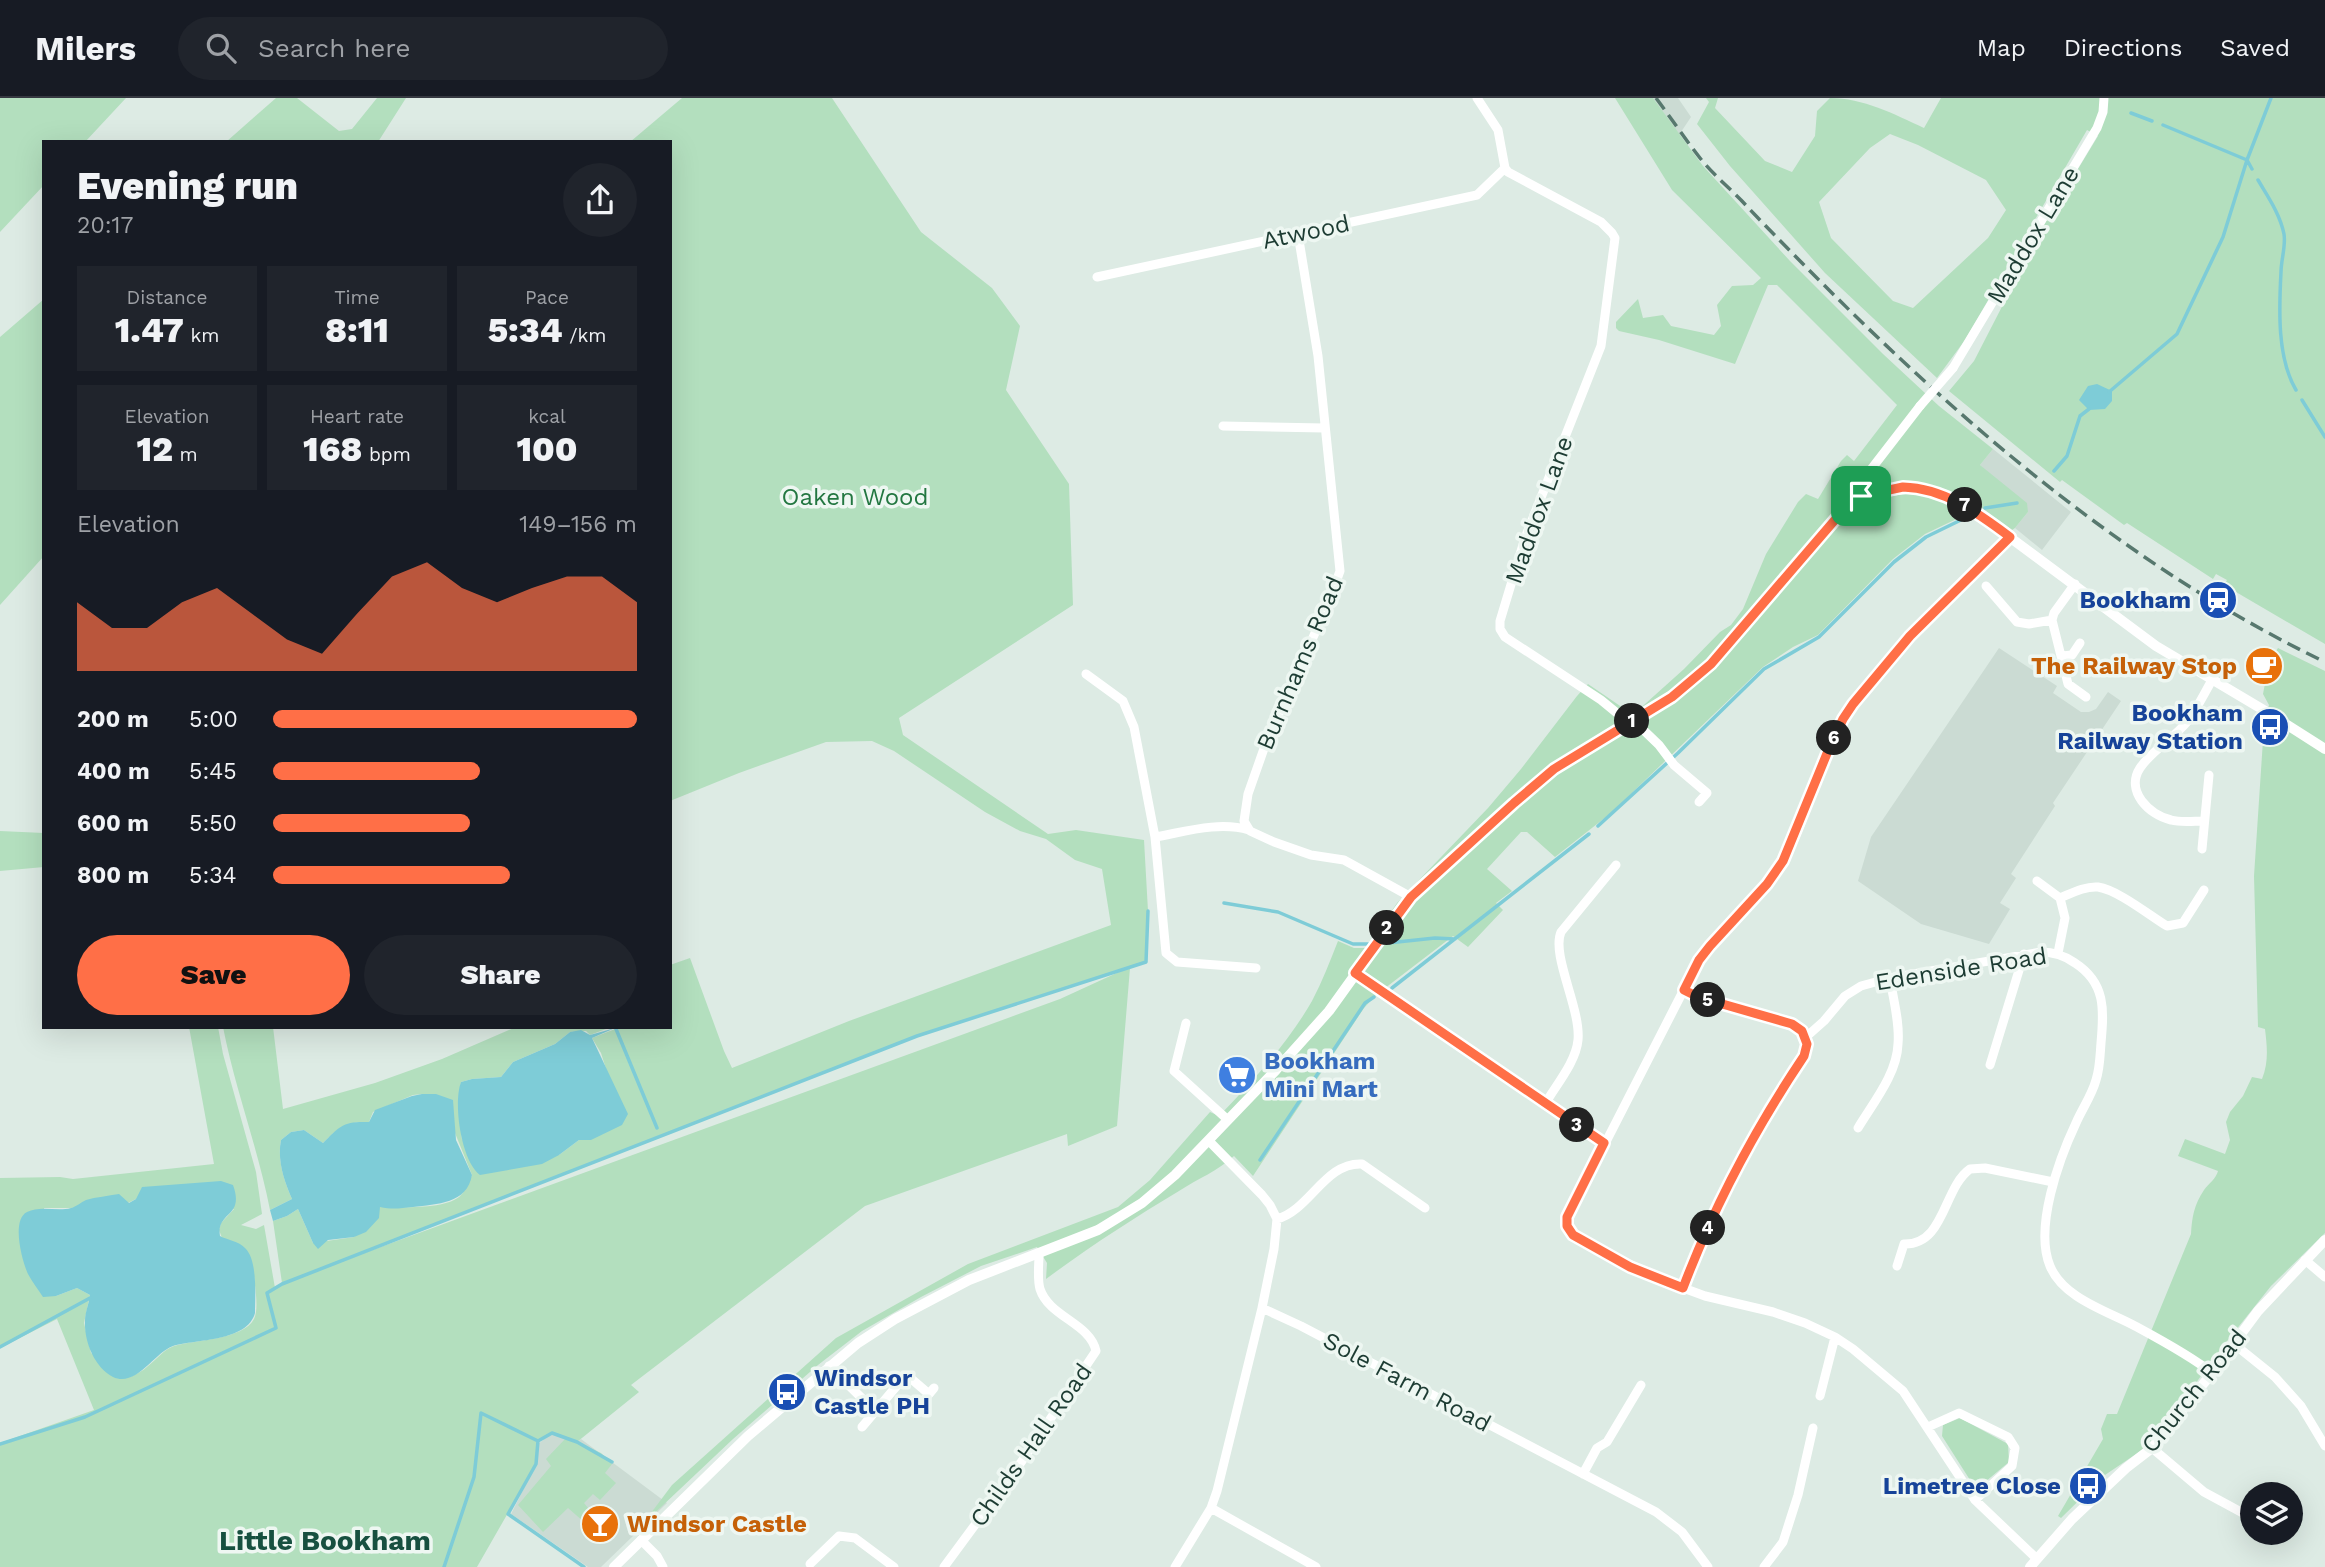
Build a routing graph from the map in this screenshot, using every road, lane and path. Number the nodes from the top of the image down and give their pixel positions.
1 (1478, 98) edge
2 (2104, 98) edge
3 (1505, 169) junction
4 (1298, 234) junction
5 (1097, 277) dead end
6 (1223, 426) dead end
7 (1324, 428) junction
8 (1861, 496) junction
9 (2010, 537) junction
10 (2074, 584) junction
11 (1986, 586) dead end
12 (2052, 620) junction
13 (2080, 643) dead end
14 (2062, 656) junction
15 (1086, 674) dead end
16 (2212, 680) junction
17 (2086, 697) dead end
18 (1631, 721) junction
19 (2325, 749) edge
20 (2209, 775) dead end
21 (1699, 802) dead end
22 (2204, 821) junction
23 (1250, 831) junction
24 (1154, 837) junction
25 (2202, 849) dead end
26 (1616, 865) dead end
27 (2037, 881) dead end
28 (2204, 890) dead end
29 (1411, 897) junction
30 (2060, 898) junction
31 (2058, 953) junction
32 (2024, 954) junction
33 (1256, 968) dead end
34 (1355, 973) junction
35 (1890, 978) junction
36 (1684, 990) junction
37 (1186, 1023) dead end
38 (1806, 1037) junction
39 (1990, 1065) dead end
40 (1545, 1104) junction
41 (1228, 1119) junction
42 (1858, 1129) dead end
43 (1209, 1141) junction
44 (1604, 1143) junction
45 (2053, 1182) junction
46 (1425, 1208) dead end
47 (1277, 1219) junction
48 (2325, 1240) edge
49 (1040, 1254) junction
50 (2305, 1260) junction
51 (1897, 1266) dead end
52 (2325, 1277) edge
53 (1683, 1288) junction
54 (1262, 1308) junction
55 (1835, 1337) junction
56 (2234, 1344) junction
57 (829, 1366) junction
58 (2212, 1373) junction
59 (1642, 1385) dead end
60 (934, 1388) dead end
61 (1820, 1396) dead end
62 (876, 1412) junction
63 (862, 1427) dead end
64 (1928, 1427) junction
65 (1813, 1428) dead end
66 (2325, 1446) edge
67 (2152, 1448) junction
68 (1583, 1474) junction
69 (1975, 1500) junction
70 (1211, 1507) junction
71 (2240, 1512) edge
72 (641, 1539) junction
73 (2033, 1563) edge
74 (810, 1564) dead end
75 (614, 1567) edge
76 (663, 1567) edge
77 (894, 1567) edge
78 (944, 1567) edge
79 (1174, 1567) edge
80 (1316, 1567) edge
81 (1708, 1567) edge
82 (1764, 1567) edge

1 - 3 street
2 - 8 street, Maddox Lane, bridge
3 - 4 street, Atwood
3 - 18 street, Maddox Lane
4 - 5 street, Atwood
4 - 7 street, Burnhams Road
6 - 7 street
7 - 23 street, Burnhams Road
8 - 9 street
8 - 18 street
9 - 10 street
9 - 36 street
10 - 12 street
10 - 16 street
11 - 12 street
12 - 14 street
13 - 14 street
14 - 17 street
15 - 24 street
16 - 19 street
16 - 22 street
18 - 21 street
18 - 29 street
20 - 22 street
22 - 25 street
23 - 24 street
23 - 29 street
24 - 33 street
26 - 40 street
27 - 30 street
28 - 30 street
29 - 34 street
30 - 31 street
31 - 32 street, Edenside Road
31 - 45 street, Edenside Road
32 - 35 street, Edenside Road
32 - 39 street
34 - 40 street
34 - 41 street
35 - 38 street, Edenside Road
35 - 42 street
36 - 38 street
36 - 44 street
37 - 41 street
38 - 53 street
40 - 44 street
41 - 43 street
43 - 47 street
43 - 49 street
44 - 53 street
45 - 51 street
45 - 58 street, Edenside Road
46 - 47 street
47 - 54 street
48 - 50 street, Church Road
49 - 57 street
49 - 78 street, Childs Hall Road
50 - 52 street
50 - 56 street, Church Road
53 - 55 street
54 - 68 street, Sole Farm Road
54 - 70 street
55 - 61 street
55 - 64 street
56 - 58 street, Church Road
56 - 66 street
57 - 62 street
57 - 72 street
58 - 67 street, Church Road
59 - 68 street
60 - 62 street
62 - 63 street
64 - 69 street
64 - 69 street
65 - 82 street
67 - 71 street
67 - 73 street, Church Road
68 - 81 street, Sole Farm Road
69 - 73 street
70 - 79 street
70 - 80 street
72 - 75 street
72 - 76 street
74 - 77 street

